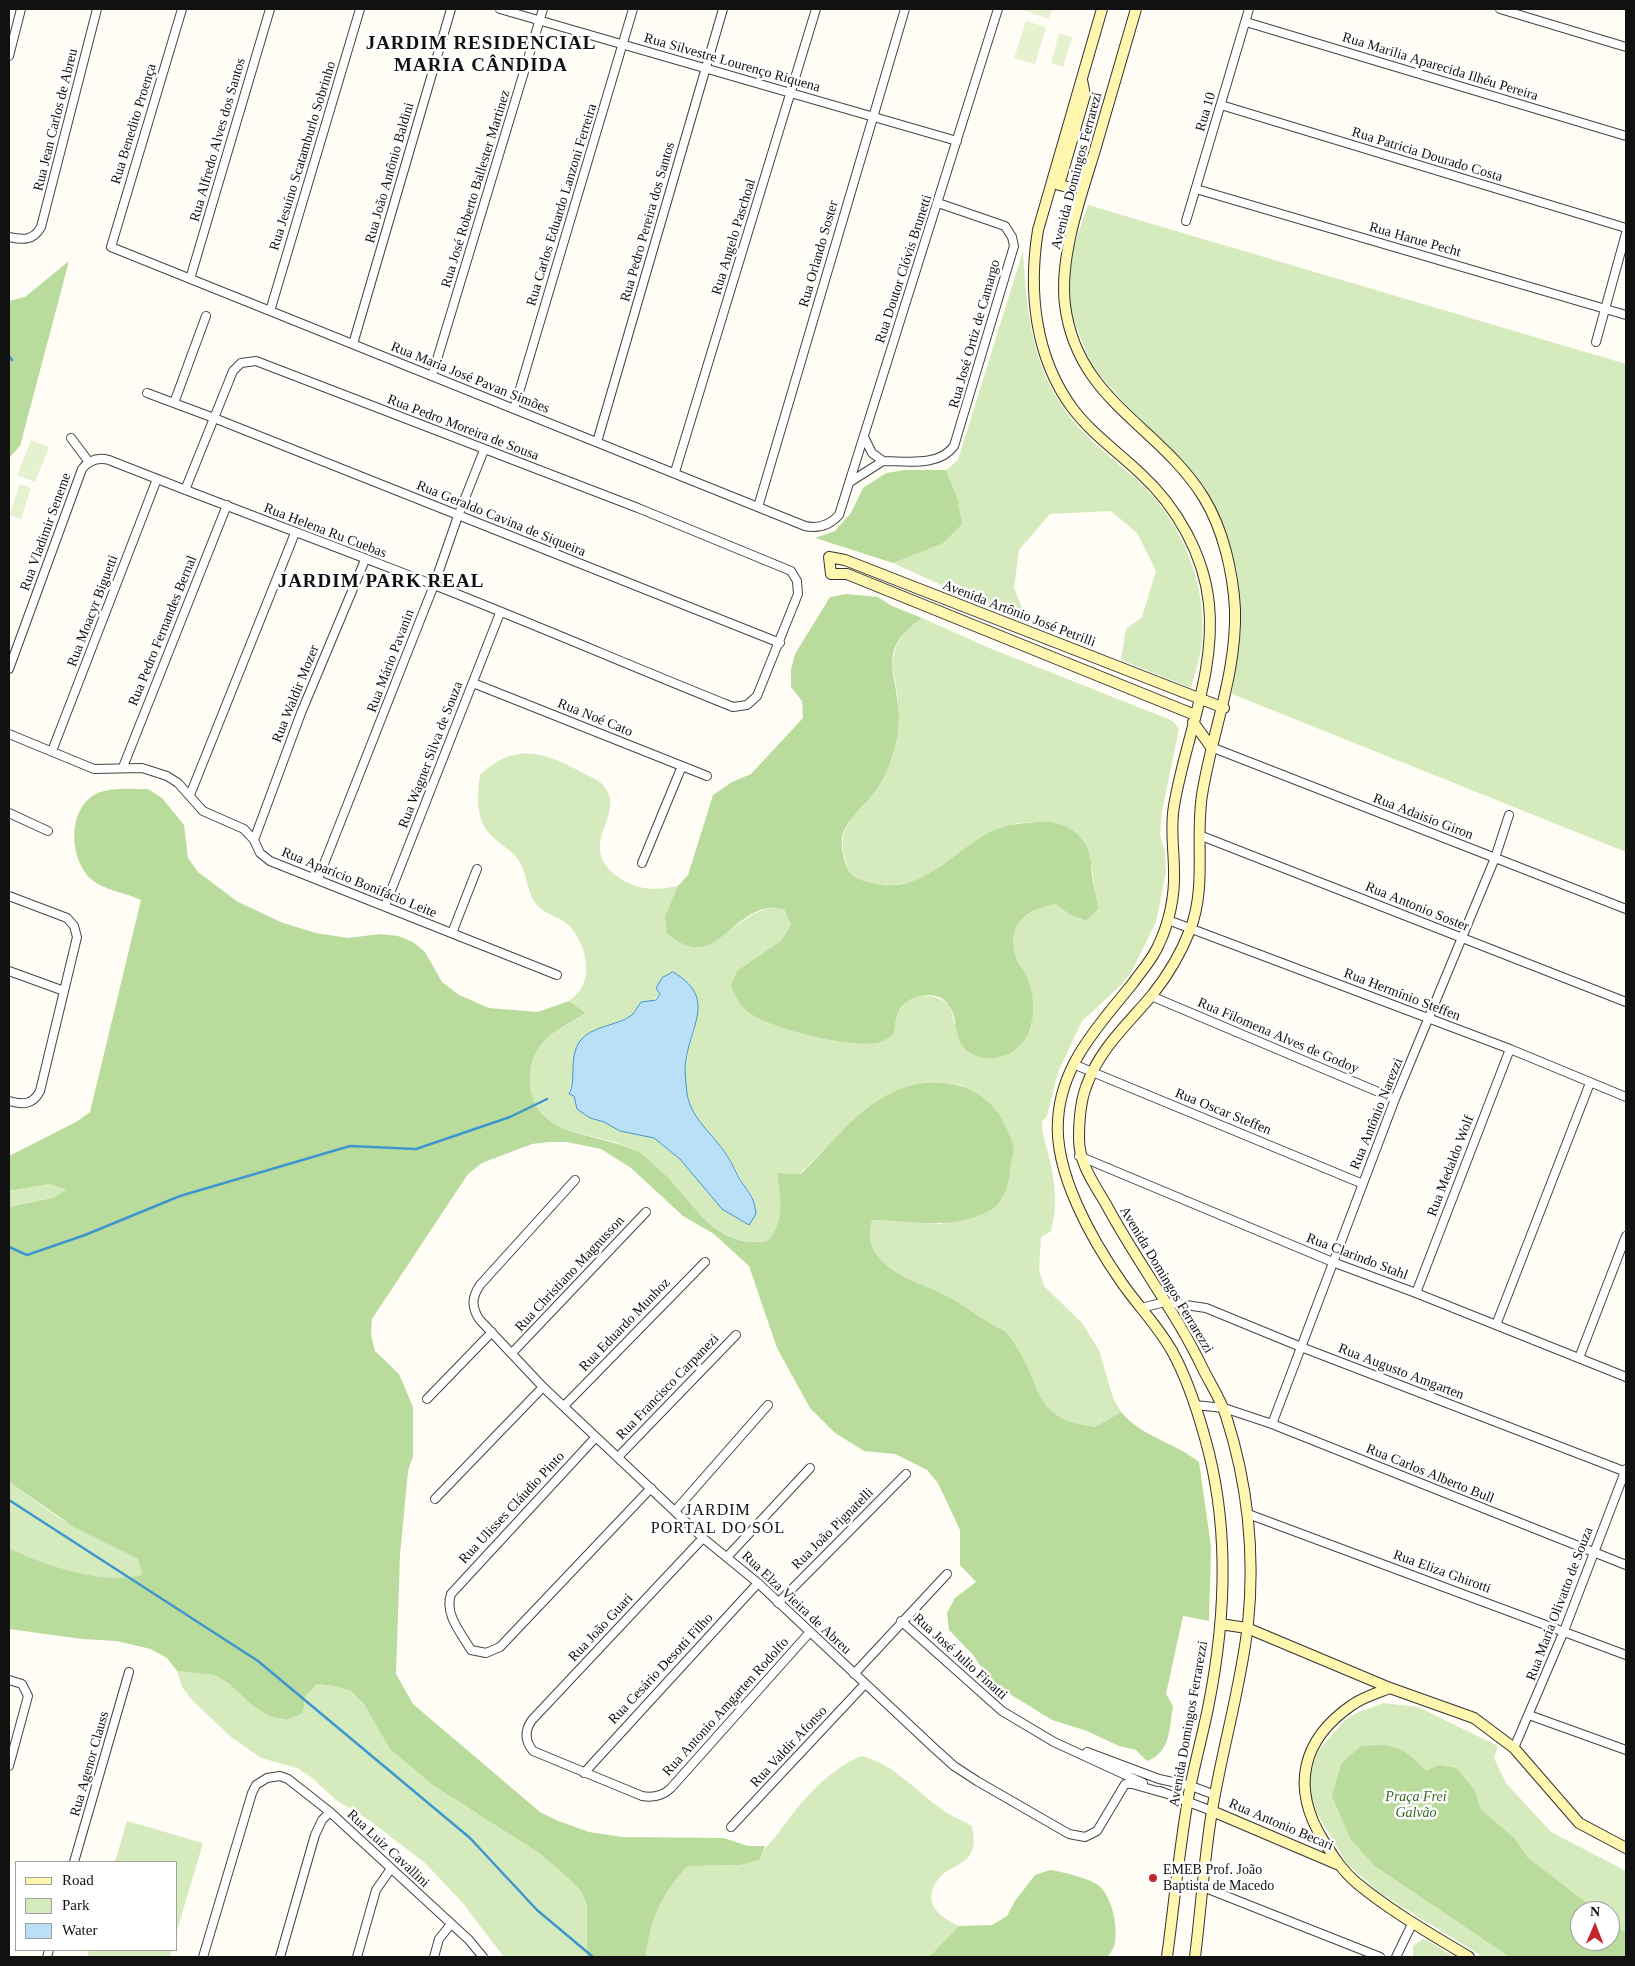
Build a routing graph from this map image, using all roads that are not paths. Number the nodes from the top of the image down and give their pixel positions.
1 (21, 9) edge
2 (97, 9) edge
3 (182, 9) edge
4 (270, 9) edge
5 (360, 9) edge
6 (451, 9) edge
7 (500, 9) edge
8 (543, 9) edge
9 (633, 9) edge
10 (723, 9) edge
11 (816, 9) edge
12 (905, 9) edge
13 (998, 9) edge
14 (1102, 9) edge
15 (1136, 9) edge
16 (1250, 9) edge
17 (1500, 9) edge
18 (539, 20) junction
19 (1246, 22) junction
20 (623, 44) junction
21 (1626, 47) edge
22 (9, 56) edge
23 (706, 69) junction
24 (792, 94) junction
25 (1221, 106) junction
26 (873, 117) junction
27 (1626, 136) edge
28 (957, 142) junction
29 (1086, 180) junction
30 (1055, 184) junction
31 (1196, 189) junction
32 (938, 203) junction
33 (1186, 222) dead end
34 (1626, 228) edge
35 (1626, 233) edge
36 (9, 237) edge
37 (111, 247) joint
38 (190, 279) junction
39 (1605, 309) junction
40 (270, 310) junction
41 (1626, 315) edge
42 (206, 316) dead end
43 (1596, 342) dead end
44 (353, 344) junction
45 (432, 376) junction
46 (146, 393) dead end
47 (174, 403) junction
48 (514, 408) junction
49 (214, 418) junction
50 (864, 437) junction
51 (71, 438) dead end
52 (597, 442) junction
53 (484, 450) junction
54 (884, 461) junction
55 (88, 462) junction
56 (675, 472) junction
57 (157, 479) junction
58 (850, 482) junction
59 (185, 490) junction
60 (227, 505) junction
61 (758, 507) junction
62 (458, 516) junction
63 (821, 526) joint
64 (295, 533) junction
65 (365, 560) junction
66 (434, 585) junction
67 (500, 613) junction
68 (780, 643) junction
69 (9, 669) edge
70 (473, 683) junction
71 (1200, 700) junction
72 (1224, 708) junction
73 (1194, 719) junction
74 (9, 734) edge
75 (1212, 747) junction
76 (52, 751) junction
77 (682, 766) junction
78 (123, 767) junction
79 (707, 776) dead end
80 (190, 795) junction
81 (9, 813) edge
82 (1509, 815) dead end
83 (48, 831) dead end
84 (1200, 835) junction
85 (254, 840) junction
86 (1495, 858) junction
87 (642, 863) dead end
88 (477, 868) dead end
89 (318, 880) junction
90 (9, 896) edge
91 (385, 906) junction
92 (1626, 910) edge
93 (1168, 920) junction
94 (1191, 929) junction
95 (452, 933) junction
96 (1461, 938) junction
97 (9, 972) edge
98 (557, 975) dead end
99 (64, 992) junction
100 (1151, 996) junction
101 (1626, 1002) edge
102 (1430, 1019) junction
103 (1510, 1049) junction
104 (1073, 1064) junction
105 (1093, 1072) junction
106 (1590, 1082) junction
107 (1626, 1097) edge
108 (1395, 1099) junction
109 (9, 1101) edge
110 (1079, 1156) junction
111 (575, 1180) dead end
112 (1363, 1184) junction
113 (646, 1212) dead end
114 (1626, 1236) edge
115 (704, 1262) dead end
116 (1334, 1263) junction
117 (1416, 1293) junction
118 (1165, 1302) junction
119 (1141, 1308) junction
120 (1496, 1325) junction
121 (492, 1332) junction
122 (736, 1335) dead end
123 (1301, 1347) junction
124 (512, 1353) junction
125 (1579, 1358) junction
126 (1626, 1377) edge
127 (543, 1387) junction
128 (428, 1399) dead end
129 (768, 1405) dead end
130 (1195, 1405) junction
131 (564, 1406) junction
132 (1224, 1408) junction
133 (1272, 1424) junction
134 (596, 1437) junction
135 (618, 1457) junction
136 (810, 1468) dead end
137 (1626, 1471) edge
138 (906, 1474) dead end
139 (651, 1488) junction
140 (435, 1499) dead end
141 (675, 1511) junction
142 (1248, 1514) junction
143 (703, 1538) junction
144 (1594, 1553) junction
145 (728, 1556) junction
146 (1626, 1565) edge
147 (947, 1574) dead end
148 (758, 1583) junction
149 (778, 1602) junction
150 (901, 1621) junction
151 (1220, 1624) junction
152 (1247, 1628) junction
153 (1564, 1631) junction
154 (810, 1632) junction
155 (1626, 1655) edge
156 (129, 1672) dead end
157 (854, 1674) junction
158 (9, 1680) edge
159 (865, 1684) junction
160 (1390, 1688) junction
161 (1530, 1715) junction
162 (1054, 1742) junction
163 (1514, 1748) junction
164 (1626, 1750) edge
165 (9, 1766) edge
166 (584, 1772) junction
167 (1191, 1786) junction
168 (1164, 1793) junction
169 (1215, 1795) junction
170 (1188, 1802) junction
171 (1212, 1811) junction
172 (330, 1812) junction
173 (731, 1826) dead end
174 (1626, 1848) edge
175 (74, 1861) edge
176 (1339, 1865) junction
177 (390, 1870) junction
178 (1203, 1887) junction
179 (1413, 1922) junction
180 (451, 1924) junction
181 (203, 1957) edge
182 (280, 1957) edge
183 (356, 1957) edge
184 (434, 1957) edge
185 (483, 1957) edge
186 (1166, 1957) edge
187 (1195, 1957) edge
188 (1380, 1957) edge
189 (1396, 1957) edge
190 (1469, 1957) edge

1 - 22 street
2 - 36 street, Rua Jean Carlos de Abreu
3 - 37 street, Rua Benedito Proença
4 - 38 street, Rua Alfredo Alves dos Santos
5 - 40 street, Rua Jesuíno Scatamburlo Sobrinho
6 - 44 street, Rua João Antônio Baldini
7 - 18 street, Rua Silvestre Lourenço Riquena
8 - 18 street, Rua José Roberto Ballester Martinez
9 - 20 street, Rua Carlos Eduardo Lanzoni Ferreira
10 - 23 street, Rua Pedro Pereira dos Santos
11 - 24 street, Rua Angelo Paschoal
12 - 26 street, Rua Orlando Soster
13 - 28 street, Rua Doutor Clóvis Brunetti
14 - 30 main road, Avenida Domingos Ferrarezi
15 - 29 main road, Avenida Domingos Ferrarezi
16 - 19 street, Rua 10
17 - 21 street
18 - 20 street, Rua Silvestre Lourenço Riquena
18 - 45 street, Rua José Roberto Ballester Martinez
19 - 25 street, Rua 10
19 - 27 street, Rua Marilia Aparecida Ilhéu Pereira
20 - 23 street, Rua Silvestre Lourenço Riquena
20 - 48 street, Rua Carlos Eduardo Lanzoni Ferreira
23 - 24 street, Rua Silvestre Lourenço Riquena
23 - 52 street, Rua Pedro Pereira dos Santos
24 - 26 street, Rua Silvestre Lourenço Riquena
24 - 56 street, Rua Angelo Paschoal
25 - 31 street, Rua 10
25 - 34 street, Rua Patricia Dourado Costa
26 - 28 street, Rua Silvestre Lourenço Riquena
26 - 61 street, Rua Orlando Soster
28 - 32 street, Rua Doutor Clóvis Brunetti
29 - 30 main road
29 - 72 main road, Avenida Domingos Ferrarezi
30 - 71 main road, Avenida Domingos Ferrarezi
31 - 33 street, Rua 10
31 - 39 street, Rua Harue Pecht
32 - 50 street, Rua Doutor Clóvis Brunetti
32 - 54 street, Rua José Ortiz de Camargo
35 - 39 street
37 - 38 street, Rua Maria José Pavan Simões
38 - 40 street, Rua Maria José Pavan Simões
39 - 41 street, Rua Harue Pecht
39 - 43 street
40 - 44 street, Rua Maria José Pavan Simões
42 - 47 street
44 - 45 street, Rua Maria José Pavan Simões
45 - 48 street, Rua Maria José Pavan Simões
46 - 47 street, Rua Geraldo Cavina de Siqueira
47 - 49 street, Rua Geraldo Cavina de Siqueira
48 - 52 street, Rua Maria José Pavan Simões
49 - 53 street, Rua Pedro Moreira de Sousa
49 - 59 street, Rua Pedro Moreira de Sousa
49 - 62 street, Rua Geraldo Cavina de Siqueira
50 - 54 street
50 - 58 street, Rua Doutor Clóvis Brunetti
51 - 55 street
52 - 56 street, Rua Maria José Pavan Simões
53 - 62 street, Rua Mário Pavanin
53 - 68 street, Rua Pedro Moreira de Sousa
54 - 58 street, Rua José Ortiz de Camargo
55 - 57 street, Rua Helena Ru Cuebas
55 - 69 street, Rua Vladimir Seneme
56 - 61 street, Rua Maria José Pavan Simões
57 - 59 street, Rua Helena Ru Cuebas
57 - 76 street, Rua Moacyr Biguetti
58 - 63 street, Rua Doutor Clóvis Brunetti
59 - 60 street, Rua Helena Ru Cuebas
60 - 64 street, Rua Helena Ru Cuebas
60 - 78 street, Rua Pedro Fernandes Bernal
61 - 63 street, Rua Maria José Pavan Simões
62 - 66 street, Rua Mário Pavanin
62 - 68 street, Rua Geraldo Cavina de Siqueira
64 - 65 street, Rua Helena Ru Cuebas
64 - 80 street
65 - 66 street, Rua Helena Ru Cuebas
65 - 85 street, Rua Waldir Mozer
66 - 67 street, Rua Helena Ru Cuebas
66 - 89 street, Rua Mário Pavanin
67 - 68 street, Rua Helena Ru Cuebas
67 - 70 street, Rua Wagner Silva de Souza
70 - 77 street, Rua Noé Cato
70 - 91 street, Rua Wagner Silva de Souza
71 - 72 main road, Avenida Artônio José Petrilli
71 - 73 main road, Avenida Domingos Ferrarezzi
71 - 73 main road, Avenida Artônio José Petrilli
72 - 75 main road
73 - 75 main road
73 - 93 main road, Avenida Domingos Ferrarezzi
74 - 76 street, Rua Aparício Bonifácio Leite
75 - 84 main road
75 - 86 street, Rua Adaisio Giron
76 - 78 street, Rua Aparício Bonifácio Leite
77 - 79 street, Rua Noé Cato
77 - 87 street
78 - 80 street, Rua Aparício Bonifácio Leite
80 - 85 street, Rua Aparício Bonifácio Leite
81 - 83 street
82 - 86 street, Rua Antônio Narezzi
84 - 94 main road
84 - 96 street, Rua Antonio Soster
85 - 89 street, Rua Aparício Bonifácio Leite
86 - 92 street, Rua Adaisio Giron
86 - 96 street, Rua Antônio Narezzi
88 - 95 street
89 - 91 street, Rua Aparício Bonifácio Leite
90 - 99 street
91 - 95 street, Rua Aparício Bonifácio Leite
93 - 94 street, Rua Hermínio Steffen
93 - 104 main road, Avenida Domingos Ferrarezzi
94 - 100 main road
94 - 102 street, Rua Hermínio Steffen
95 - 98 street, Rua Aparício Bonifácio Leite
96 - 101 street, Rua Antonio Soster
96 - 102 street, Rua Antônio Narezzi
97 - 99 street
99 - 109 street
100 - 105 main road
100 - 108 street, Rua Filomena Alves de Godoy
102 - 103 street, Rua Hermínio Steffen
102 - 108 street, Rua Antônio Narezzi
103 - 106 street, Rua Hermínio Steffen
103 - 117 street, Rua Medaldo Wolf
104 - 105 street, Rua Oscar Steffen
104 - 119 main road, Avenida Domingos Ferrarezzi
105 - 110 main road
105 - 112 street, Rua Oscar Steffen
106 - 107 street, Rua Hermínio Steffen
106 - 120 street
108 - 112 street, Rua Antônio Narezzi
110 - 116 street, Rua Clarindo Stahl
110 - 118 main road, Avenida Domingos Ferrarezzi
111 - 121 street, Rua Elza Vieira de Abreu
112 - 116 street, Rua Antônio Narezzi
113 - 124 street, Rua Christiano Magnusson
114 - 125 street
115 - 131 street, Rua Eduardo Munhoz
116 - 117 street, Rua Clarindo Stahl
116 - 123 street, Rua Antônio Narezzi
117 - 120 street, Rua Clarindo Stahl
118 - 119 street
118 - 123 street, Rua Augusto Amgarten
118 - 132 main road, Avenida Domingos Ferrarezzi
119 - 130 main road, Avenida Domingos Ferrarezzi
120 - 125 street, Rua Clarindo Stahl
121 - 124 street, Rua Elza Vieira de Abreu
121 - 128 street
122 - 135 street, Rua Francisco Carpanezi
123 - 133 street, Rua Antônio Narezzi
123 - 137 street, Rua Augusto Amgarten
124 - 127 street, Rua Elza Vieira de Abreu
125 - 126 street, Rua Clarindo Stahl
127 - 131 street, Rua Elza Vieira de Abreu
127 - 140 street
129 - 141 street
130 - 132 street, Rua Carlos Alberto Bull
130 - 151 main road, Avenida Domingos Ferrarezzi
131 - 134 street, Rua Elza Vieira de Abreu
132 - 133 street, Rua Carlos Alberto Bull
132 - 142 main road, Avenida Domingos Ferrarezzi
133 - 144 street, Rua Carlos Alberto Bull
134 - 135 street, Rua Elza Vieira de Abreu
134 - 139 street, Rua Ulisses Cláudio Pinto
135 - 139 street, Rua Elza Vieira de Abreu
136 - 145 street
137 - 144 street, Rua Maria Olivatto de Souza
138 - 149 street, Rua João Pignatelli
139 - 141 street, Rua Elza Vieira de Abreu
141 - 143 street, Rua Elza Vieira de Abreu
142 - 152 main road, Avenida Domingos Ferrarezzi
142 - 153 street, Rua Eliza Ghirotti
143 - 145 street, Rua Elza Vieira de Abreu
143 - 166 street, Rua João Guari
144 - 146 street, Rua Carlos Alberto Bull
144 - 153 street, Rua Maria Olivatto de Souza
145 - 148 street, Rua Elza Vieira de Abreu
147 - 150 street
148 - 149 street, Rua Elza Vieira de Abreu
148 - 166 street, Rua Cesário Desotti Filho
149 - 154 street, Rua Elza Vieira de Abreu
150 - 157 street
150 - 162 street, Rua José Julio Finatti
151 - 152 main road
151 - 167 main road, Avenida Domingos Ferrarezzi
152 - 160 main road
152 - 169 main road, Avenida Domingos Ferrarezzi
153 - 155 street, Rua Eliza Ghirotti
153 - 161 street, Rua Maria Olivatto de Souza
154 - 157 street, Rua Elza Vieira de Abreu
154 - 166 street, Rua Antonio Amgarten Rodolfo
156 - 175 street, Rua Agenor Clauss
157 - 159 street, Rua Elza Vieira de Abreu
158 - 165 street
159 - 168 street, Rua Elza Vieira de Abreu
159 - 173 street, Rua Valdir Afonso
160 - 163 main road
160 - 176 main road
161 - 163 street, Rua Maria Olivatto de Souza
161 - 164 street
162 - 167 street, Rua José Julio Finatti
162 - 168 street, Rua José Julio Finatti
163 - 174 main road
167 - 169 street, Rua José Julio Finatti
167 - 170 main road, Avenida Domingos Ferrarezzi
168 - 170 street, Rua José Julio Finatti
169 - 171 main road, Avenida Domingos Ferrarezzi
170 - 171 street, Rua José Julio Finatti
170 - 186 main road, Avenida Domingos Ferrarezzi
171 - 176 main road, Rua Antonio Becari
171 - 178 main road, Avenida Domingos Ferrarezzi
172 - 177 street, Rua Luiz Cavallini
172 - 181 street, Rua Luiz Cavallini
172 - 182 street
176 - 179 main road
177 - 180 street, Rua Luiz Cavallini
177 - 183 street
178 - 187 main road, Avenida Domingos Ferrarezzi
178 - 188 street
179 - 189 street
179 - 190 main road
180 - 184 street
180 - 185 street, Rua Luiz Cavallini

